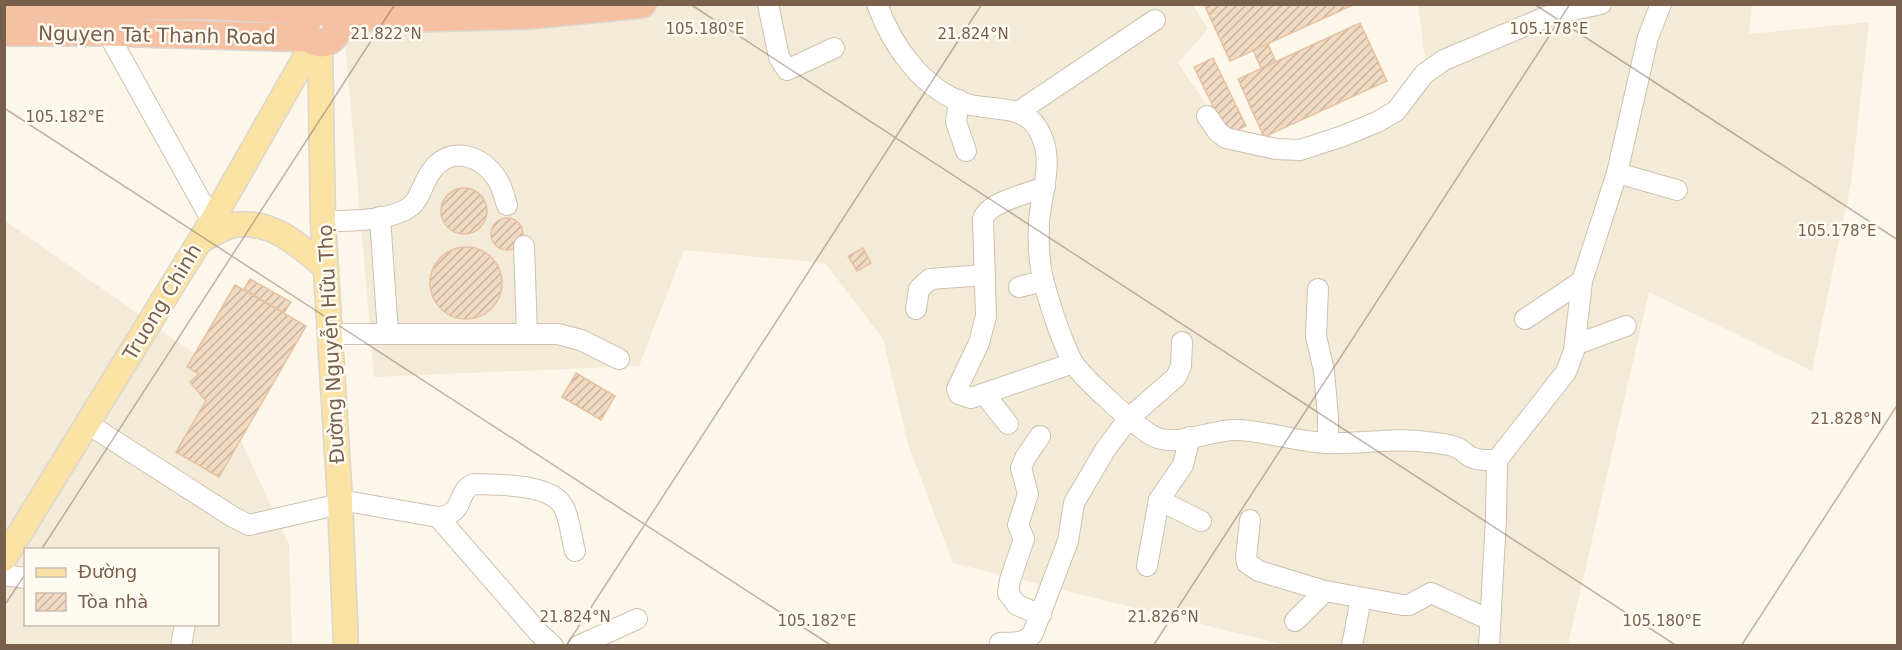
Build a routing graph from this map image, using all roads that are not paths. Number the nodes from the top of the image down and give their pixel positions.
1 (4, 4) edge
2 (642, 4) edge
3 (768, 4) edge
4 (877, 4) edge
5 (1601, 4) edge
6 (1661, 4) edge
7 (323, 11) edge
8 (1155, 20) dead end
9 (4, 32) edge
10 (107, 32) junction
11 (315, 41) junction
12 (834, 48) dead end
13 (959, 100) junction
14 (1018, 112) junction
15 (1207, 116) dead end
16 (966, 151) dead end
17 (1617, 173) junction
18 (1045, 187) junction
19 (1677, 190) dead end
20 (507, 205) dead end
21 (380, 217) junction
22 (323, 222) junction
23 (206, 231) junction
24 (524, 246) dead end
25 (326, 268) junction
26 (985, 275) junction
27 (1043, 281) junction
28 (1582, 281) junction
29 (1018, 287) dead end
30 (1318, 289) dead end
31 (916, 309) dead end
32 (1525, 319) dead end
33 (1626, 326) dead end
34 (330, 334) junction
35 (388, 334) junction
36 (527, 334) junction
37 (1182, 342) dead end
38 (1575, 345) junction
39 (619, 359) dead end
40 (1073, 363) junction
41 (985, 395) junction
42 (1129, 418) junction
43 (88, 424) junction
44 (1008, 424) dead end
45 (1040, 436) dead end
46 (1190, 437) junction
47 (1328, 443) junction
48 (1497, 460) junction
49 (1159, 500) junction
50 (340, 502) junction
51 (438, 517) junction
52 (1250, 520) dead end
53 (1201, 521) dead end
54 (14, 535) edge
55 (575, 551) dead end
56 (4, 559) edge
57 (1147, 566) dead end
58 (4, 575) edge
59 (24, 578) edge
60 (1325, 591) junction
61 (1361, 598) junction
62 (1041, 615) junction
63 (638, 619) dead end
64 (1490, 620) junction
65 (1295, 621) dead end
66 (185, 626) edge
67 (1000, 643) dead end
68 (181, 645) edge
69 (346, 645) edge
70 (553, 645) edge
71 (578, 645) edge
72 (1352, 645) edge
73 (1489, 645) edge

1 - 7 highway, Nguyen Tat Thanh Road
2 - 7 highway, Nguyen Tat Thanh Road
3 - 12 street
4 - 13 street
5 - 15 street
6 - 17 street
7 - 11 highway
8 - 14 street
9 - 10 highway, Nguyen Tat Thanh Road
10 - 11 highway, Nguyen Tat Thanh Road
10 - 23 street
11 - 22 main road, Đường Nguyễn Hữu Thọ
11 - 23 main road, Truong Chinh
13 - 14 street
13 - 16 street
14 - 18 street
17 - 19 street
17 - 28 street
18 - 26 street
18 - 27 street
20 - 21 street
21 - 22 street
21 - 35 street
22 - 25 main road, Đường Nguyễn Hữu Thọ
23 - 25 main road
23 - 43 main road, Truong Chinh
24 - 36 street
25 - 34 main road, Đường Nguyễn Hữu Thọ
26 - 31 street
26 - 41 street
27 - 29 street
27 - 40 street
28 - 32 street
28 - 38 street
30 - 47 street
33 - 38 street
34 - 35 street
34 - 50 main road, Đường Nguyễn Hữu Thọ
35 - 36 street
36 - 39 street
37 - 42 street
38 - 48 street
40 - 41 street
40 - 42 street
41 - 44 street
42 - 46 street
42 - 62 street
43 - 50 street
43 - 54 main road, Truong Chinh
45 - 62 street
46 - 47 street
46 - 49 street
47 - 48 street
48 - 64 street
49 - 53 street
49 - 57 street
50 - 51 street
50 - 69 main road, Đường Nguyễn Hữu Thọ
51 - 55 street
51 - 70 street
52 - 60 street
54 - 56 main road, Truong Chinh
58 - 59 street
60 - 61 street
60 - 65 street
61 - 64 street
61 - 72 street
62 - 67 street
63 - 71 street
64 - 73 street
66 - 68 street

